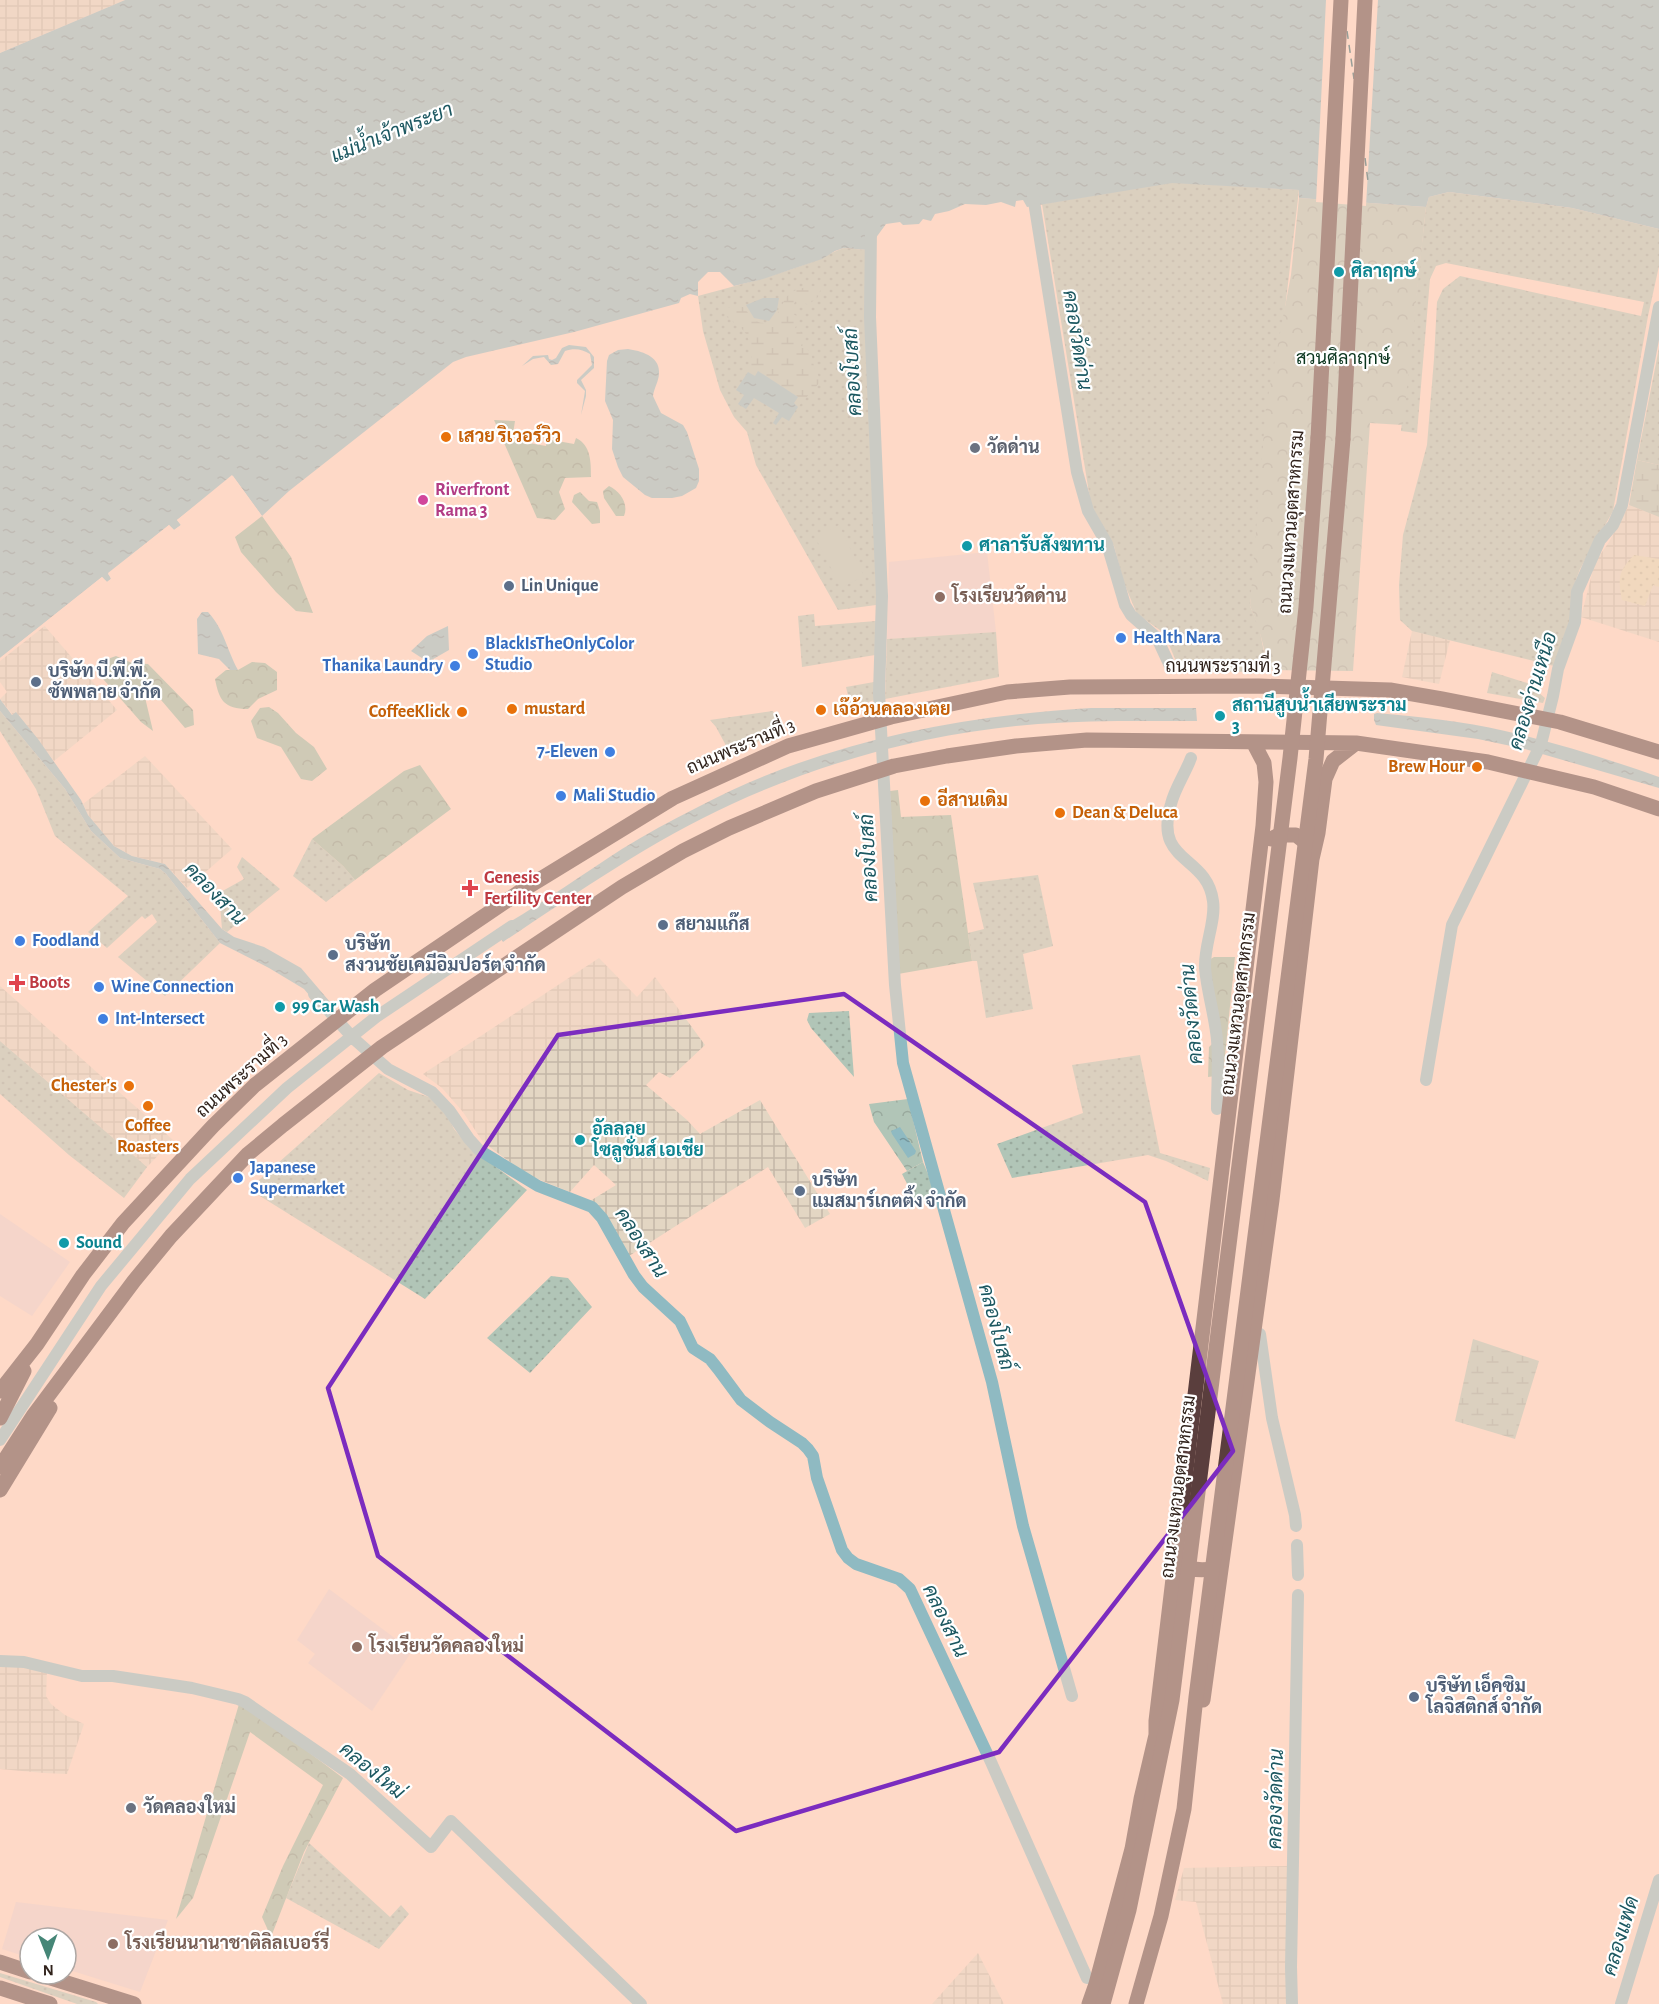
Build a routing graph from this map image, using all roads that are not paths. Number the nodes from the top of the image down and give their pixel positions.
1 (1341, 0) edge
2 (1365, 0) edge
3 (1253, 742) junction
4 (1356, 743) junction
5 (1659, 752) edge
6 (1659, 809) edge
7 (1259, 856) junction
8 (1312, 859) junction
9 (37, 1344) junction
10 (82, 1350) junction
11 (0, 1390) edge
12 (0, 1418) edge
13 (0, 1467) edge
14 (0, 1490) edge
15 (1177, 1549) junction
16 (1224, 1552) junction
17 (0, 1962) edge
18 (18, 1968) edge
19 (72, 1986) edge
20 (0, 1988) edge
21 (121, 2003) edge
22 (50, 2004) edge
23 (1089, 2004) edge
24 (1103, 2004) edge
25 (1136, 2004) edge
26 (1140, 2004) edge

1 - 24 main road, ถนนวงแหวนอุตสาหกรรม, bridge
2 - 25 main road, bridge
3 - 4 main road
3 - 7 main road, ถนนวงแหวนอุตสาหกรรม
3 - 10 main road
4 - 6 main road
4 - 8 main road
5 - 9 main road, ถนนพระรามที่ 3
7 - 8 main road
7 - 15 main road, ถนนวงแหวนอุตสาหกรรม
8 - 16 main road
9 - 11 main road, ถนนพระรามที่ 3
9 - 12 main road, ถนนพระรามที่ 3
10 - 13 main road
10 - 14 main road
15 - 16 main road
15 - 23 main road, ถนนวงแหวนอุตสาหกรรม
16 - 26 main road
17 - 18 main road
19 - 21 main road
20 - 22 main road

